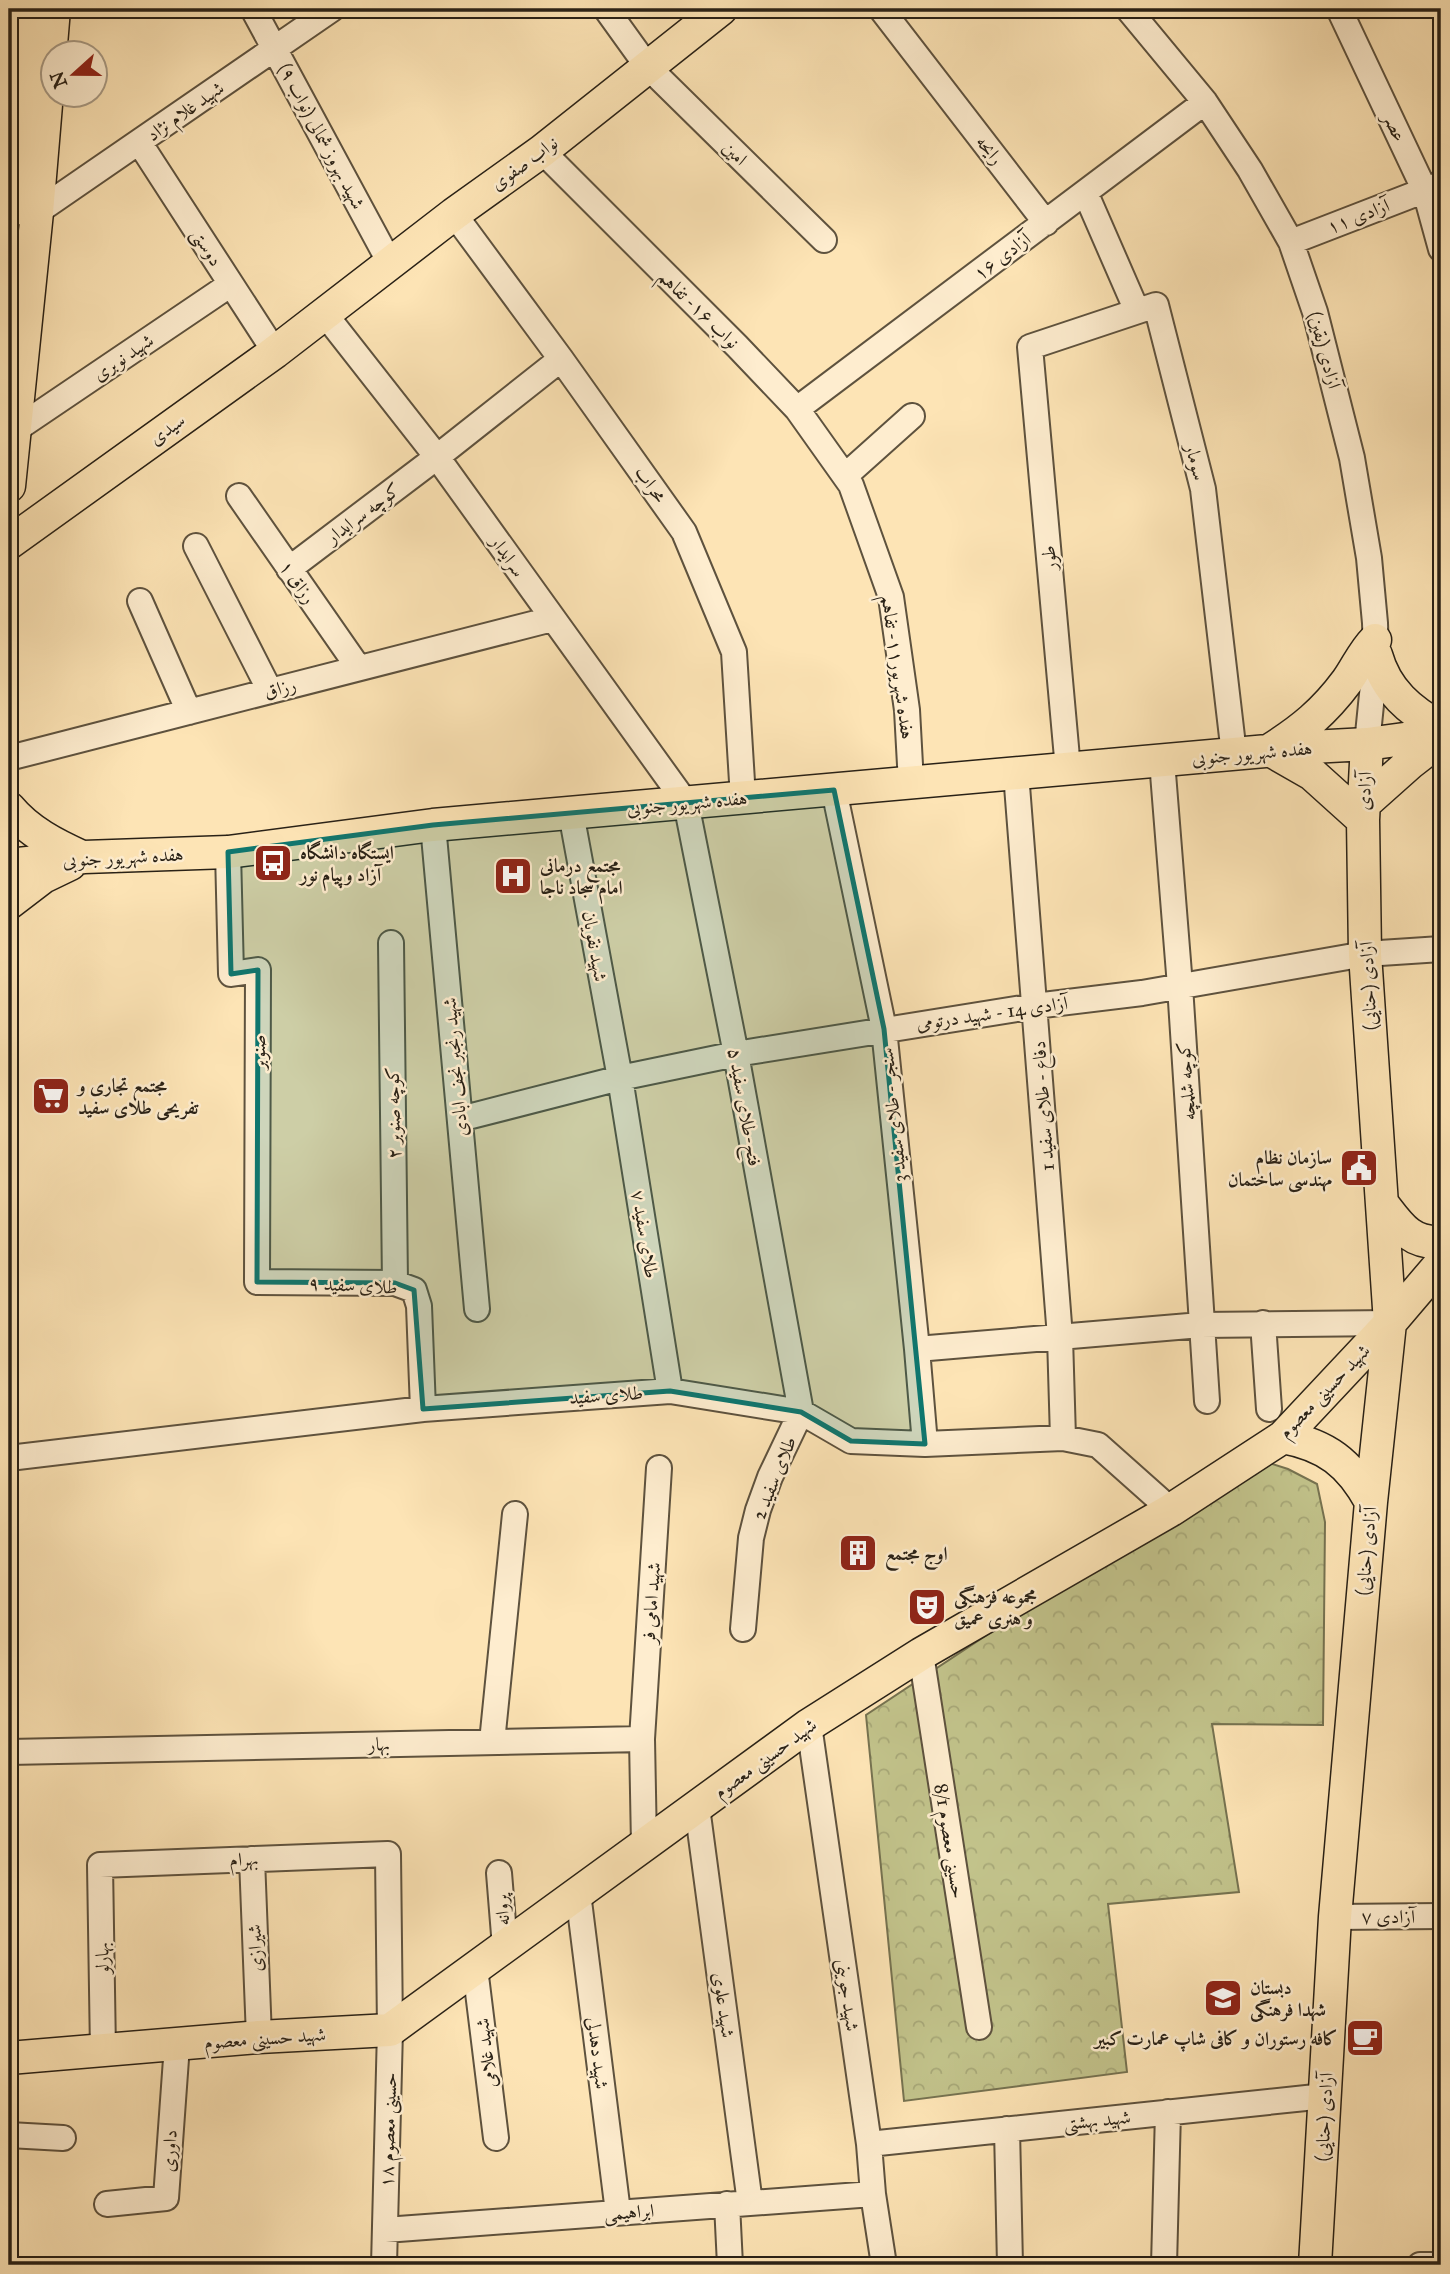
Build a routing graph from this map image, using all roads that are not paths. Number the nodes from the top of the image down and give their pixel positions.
1 (27, 9) edge
2 (54, 9) edge
3 (253, 9) edge
4 (332, 9) edge
5 (606, 9) edge
6 (721, 9) edge
7 (881, 9) edge
8 (1128, 9) edge
9 (1339, 9) edge
10 (275, 48) junction
11 (647, 66) junction
12 (1205, 102) junction
13 (139, 142) junction
14 (542, 151) junction
15 (1433, 188) edge
16 (1086, 194) junction
17 (23, 212) edge
18 (453, 214) junction
19 (1046, 223) junction
20 (824, 240) dead end
21 (1291, 242) junction
22 (1441, 249) edge
23 (390, 263) junction
24 (231, 284) junction
25 (1137, 312) junction
26 (324, 313) junction
27 (275, 352) junction
28 (561, 359) junction
29 (797, 409) junction
30 (912, 416) dead end
31 (15, 430) junction
32 (437, 457) junction
33 (845, 476) junction
34 (9, 486) edge
35 (239, 496) dead end
36 (9, 543) edge
37 (196, 546) dead end
38 (289, 569) junction
39 (140, 601) dead end
40 (552, 619) junction
41 (1375, 648) junction
42 (358, 667) junction
43 (270, 691) junction
44 (189, 712) junction
45 (1441, 728) edge
46 (1441, 734) edge
47 (1441, 739) edge
48 (1367, 744) junction
49 (1270, 751) junction
50 (1234, 754) junction
51 (9, 758) edge
52 (1162, 761) junction
53 (1068, 769) junction
54 (1016, 773) junction
55 (911, 783) junction
56 (834, 790) junction
57 (743, 798) junction
58 (686, 803) junction
59 (9, 808) edge
60 (570, 813) junction
61 (1363, 821) junction
62 (433, 825) junction
63 (228, 852) junction
64 (84, 858) junction
65 (9, 864) edge
66 (9, 903) edge
67 (391, 943) dead end
68 (1441, 949) edge
69 (1365, 954) junction
70 (1180, 986) junction
71 (1035, 1006) junction
72 (884, 1029) junction
73 (736, 1054) junction
74 (620, 1078) junction
75 (460, 1119) junction
76 (1382, 1203) junction
77 (1441, 1242) edge
78 (1441, 1264) edge
79 (257, 1282) joint
80 (396, 1283) junction
81 (477, 1309) dead end
82 (1390, 1323) junction
83 (1263, 1324) junction
84 (1201, 1325) junction
85 (1060, 1337) junction
86 (917, 1349) junction
87 (670, 1391) junction
88 (1207, 1401) dead end
89 (423, 1409) junction
90 (802, 1412) junction
91 (1276, 1423) junction
92 (1063, 1438) junction
93 (925, 1444) junction
94 (9, 1458) edge
95 (659, 1468) dead end
96 (1371, 1502) junction
97 (1171, 1510) junction
98 (515, 1514) dead end
99 (743, 1629) dead end
100 (921, 1654) junction
101 (809, 1726) junction
102 (642, 1739) junction
103 (492, 1742) junction
104 (9, 1752) edge
105 (697, 1807) junction
106 (644, 1845) junction
107 (388, 1854) joint
108 (251, 1859) junction
109 (100, 1865) joint
110 (499, 1873) dead end
111 (578, 1893) junction
112 (1441, 1916) edge
113 (1335, 1917) junction
114 (505, 1947) junction
115 (475, 1968) junction
116 (979, 2027) dead end
117 (390, 2030) junction
118 (259, 2037) junction
119 (177, 2045) junction
120 (103, 2051) junction
121 (9, 2058) edge
122 (1325, 2096) junction
123 (1168, 2112) junction
124 (1007, 2129) junction
125 (9, 2135) edge
126 (63, 2138) dead end
127 (496, 2138) dead end
128 (869, 2144) junction
129 (873, 2193) junction
130 (107, 2204) dead end
131 (738, 2204) junction
132 (618, 2213) junction
133 (385, 2230) junction
134 (384, 2265) edge
135 (730, 2265) edge
136 (884, 2265) edge
137 (1010, 2265) edge
138 (1164, 2265) edge
139 (1315, 2265) edge
140 (1420, 2265) edge
141 (1432, 2265) edge

1 - 17 main road
2 - 17 main road
3 - 10 street, شهید بهروز شمالی (نواب ۹)
4 - 10 street, شهید غلام نژاد
5 - 11 street, امین
6 - 11 main road, نواب صفوی
7 - 19 street, رایحه
8 - 12 street, آزادی (یقین)
9 - 15 street, عصر
10 - 13 street, شهید غلام نژاد
10 - 23 street, شهید بهروز شمالی (نواب ۹)
11 - 14 main road, نواب صفوی
11 - 20 street, امین
12 - 16 street, آزادی ۱۶
12 - 21 street, آزادی (یقین)
13 - 17 street, شهید غلام نژاد
13 - 24 street, دوستی
14 - 18 main road, نواب صفوی
14 - 29 street, نواب ۱۶- تفاهم
15 - 21 street, آزادی ۱۱
15 - 22 street, عصر
16 - 19 street, آزادی ۱۶
16 - 25 street
17 - 31 main road
18 - 23 main road, نواب صفوی
18 - 28 street, محراب
19 - 29 street, آزادی ۱۶
21 - 41 street, آزادی (یقین)
23 - 26 main road, نواب صفوی
24 - 27 street, دوستی
24 - 31 street, شهید نوبری
25 - 50 street, سومار
25 - 53 street, طور
26 - 27 main road, سیدی
26 - 32 street, سرایدار
27 - 36 main road, سیدی
28 - 32 street, کوچه سرایدار
28 - 57 street, محراب
29 - 33 street, نواب ۱۶- تفاهم
30 - 33 street
31 - 34 main road
32 - 38 street, کوچه سرایدار
32 - 40 street, سرایدار
33 - 55 street, هفده شهریور۱۱- تفاهم
35 - 38 street, رزاق ۱
37 - 43 street
38 - 42 street, رزاق ۱
39 - 44 street
40 - 42 street, رزاق
40 - 58 street, سرایدار
41 - 45 main road
41 - 48 street, آزادی (یقین)
41 - 49 main road
42 - 43 street, رزاق
43 - 44 street, رزاق
44 - 51 street, رزاق
46 - 48 main road, هفده شهریور جنوبی
47 - 61 main road
48 - 49 main road, هفده شهریور جنوبی
48 - 61 main road, آزادی
49 - 50 main road, هفده شهریور جنوبی
49 - 61 main road
50 - 52 main road, هفده شهریور جنوبی
52 - 53 main road, هفده شهریور جنوبی
52 - 70 street, کوچه شلمچه
53 - 54 main road, هفده شهریور جنوبی
54 - 55 main road, هفده شهریور جنوبی
54 - 71 street, دفاع - طلای سفید 1
55 - 56 main road, هفده شهریور جنوبی
56 - 57 main road, هفده شهریور جنوبی
56 - 72 street, سنجر - طلای سفید 3
57 - 58 main road, هفده شهریور جنوبی
58 - 60 main road, هفده شهریور جنوبی
58 - 73 street, فتح-طلای سفید ۵
59 - 64 main road
60 - 62 main road, هفده شهریور جنوبی
60 - 74 street, شهید نقویان
61 - 69 main road, آزادی (حنایی)
62 - 63 main road, هفده شهریور جنوبی
62 - 75 street, شهید رنجبر نجف ابادی
63 - 64 main road, هفده شهریور جنوبی
63 - 79 street, صنوبر
64 - 65 main road, هفده شهریور جنوبی
64 - 66 main road
67 - 80 street, کوچه صنوبر ۲
68 - 69 street, آزادی 14 - شهید درتومی
69 - 70 street, آزادی 14 - شهید درتومی
69 - 76 main road, آزادی (حنایی)
70 - 71 street, آزادی 14 - شهید درتومی
70 - 84 street, کوچه شلمچه
71 - 72 street, آزادی 14 - شهید درتومی
71 - 85 street, دفاع - طلای سفید 1
72 - 73 street, آزادی 14 - شهید درتومی
72 - 86 street, سنجر - طلای سفید 3
73 - 74 street, آزادی 14 - شهید درتومی
73 - 90 street, فتح-طلای سفید ۵
74 - 75 street, آزادی 14 - شهید درتومی
74 - 87 street, طلای سفید ۷
75 - 81 street, شهید رنجبر نجف ابادی
76 - 77 main road
76 - 82 main road, آزادی (حنایی)
78 - 82 main road, شهید حسینی معصوم
79 - 80 street, طلای سفید ۹
80 - 89 street, طلای سفید ۹
82 - 83 street
82 - 91 main road, شهید حسینی معصوم
82 - 96 main road, آزادی (حنایی)
83 - 84 street
83 - 91 street
84 - 85 street
84 - 88 street, کوچه شلمچه
85 - 86 street
85 - 92 street, دفاع - طلای سفید 1
86 - 93 street, سنجر - طلای سفید 3
87 - 89 street, طلای سفید
87 - 90 street, طلای سفید
89 - 94 street, طلای سفید
90 - 93 street, طلای سفید
90 - 99 street, طلای سفید 2
91 - 96 main road
91 - 97 main road, شهید حسینی معصوم
92 - 93 street, طلای سفید
92 - 97 street, طلای سفید
95 - 102 street, شهید امامی فر
96 - 113 main road, آزادی (حنایی)
97 - 100 main road, شهید حسینی معصوم
98 - 103 street
100 - 101 main road, شهید حسینی معصوم
100 - 116 street, حسینی معصوم 8/1
101 - 105 main road, شهید حسینی معصوم
101 - 128 street, شهید جوینی
102 - 103 street, بهار
102 - 106 street
103 - 104 street, بهار
105 - 106 main road, شهید حسینی معصوم
105 - 131 street, شهید علوی
106 - 111 main road, شهید حسینی معصوم
107 - 108 street, بهرام
107 - 117 street, حسینی معصوم ۱۸
108 - 109 street, بهرام
108 - 118 street, شیرازی
109 - 120 street, بهارلو
110 - 114 street, پروانه
111 - 114 main road, شهید حسینی معصوم
111 - 132 street, شهید دهدلی
112 - 113 street, آزادی ۷
113 - 122 main road, آزادی (حنایی)
114 - 115 main road, شهید حسینی معصوم
115 - 117 main road, شهید حسینی معصوم
115 - 127 street, شهید غلامی
117 - 118 main road, شهید حسینی معصوم
117 - 133 street, حسینی معصوم ۱۸
118 - 119 main road, شهید حسینی معصوم
119 - 120 main road, شهید حسینی معصوم
119 - 130 street, داوری
120 - 121 main road, شهید حسینی معصوم
122 - 123 street, شهید بهشتی
122 - 139 main road, آزادی (حنایی)
123 - 124 street, شهید بهشتی
123 - 138 street
124 - 128 street, شهید بهشتی
124 - 137 street
125 - 126 street
128 - 129 street, شهید جوینی
129 - 131 street, ابراهیمی
129 - 136 street, شهید جوینی
131 - 132 street, ابراهیمی
131 - 135 street, شهید علوی
132 - 133 street, ابراهیمی
133 - 134 street, حسینی معصوم ۱۸
140 - 141 street

